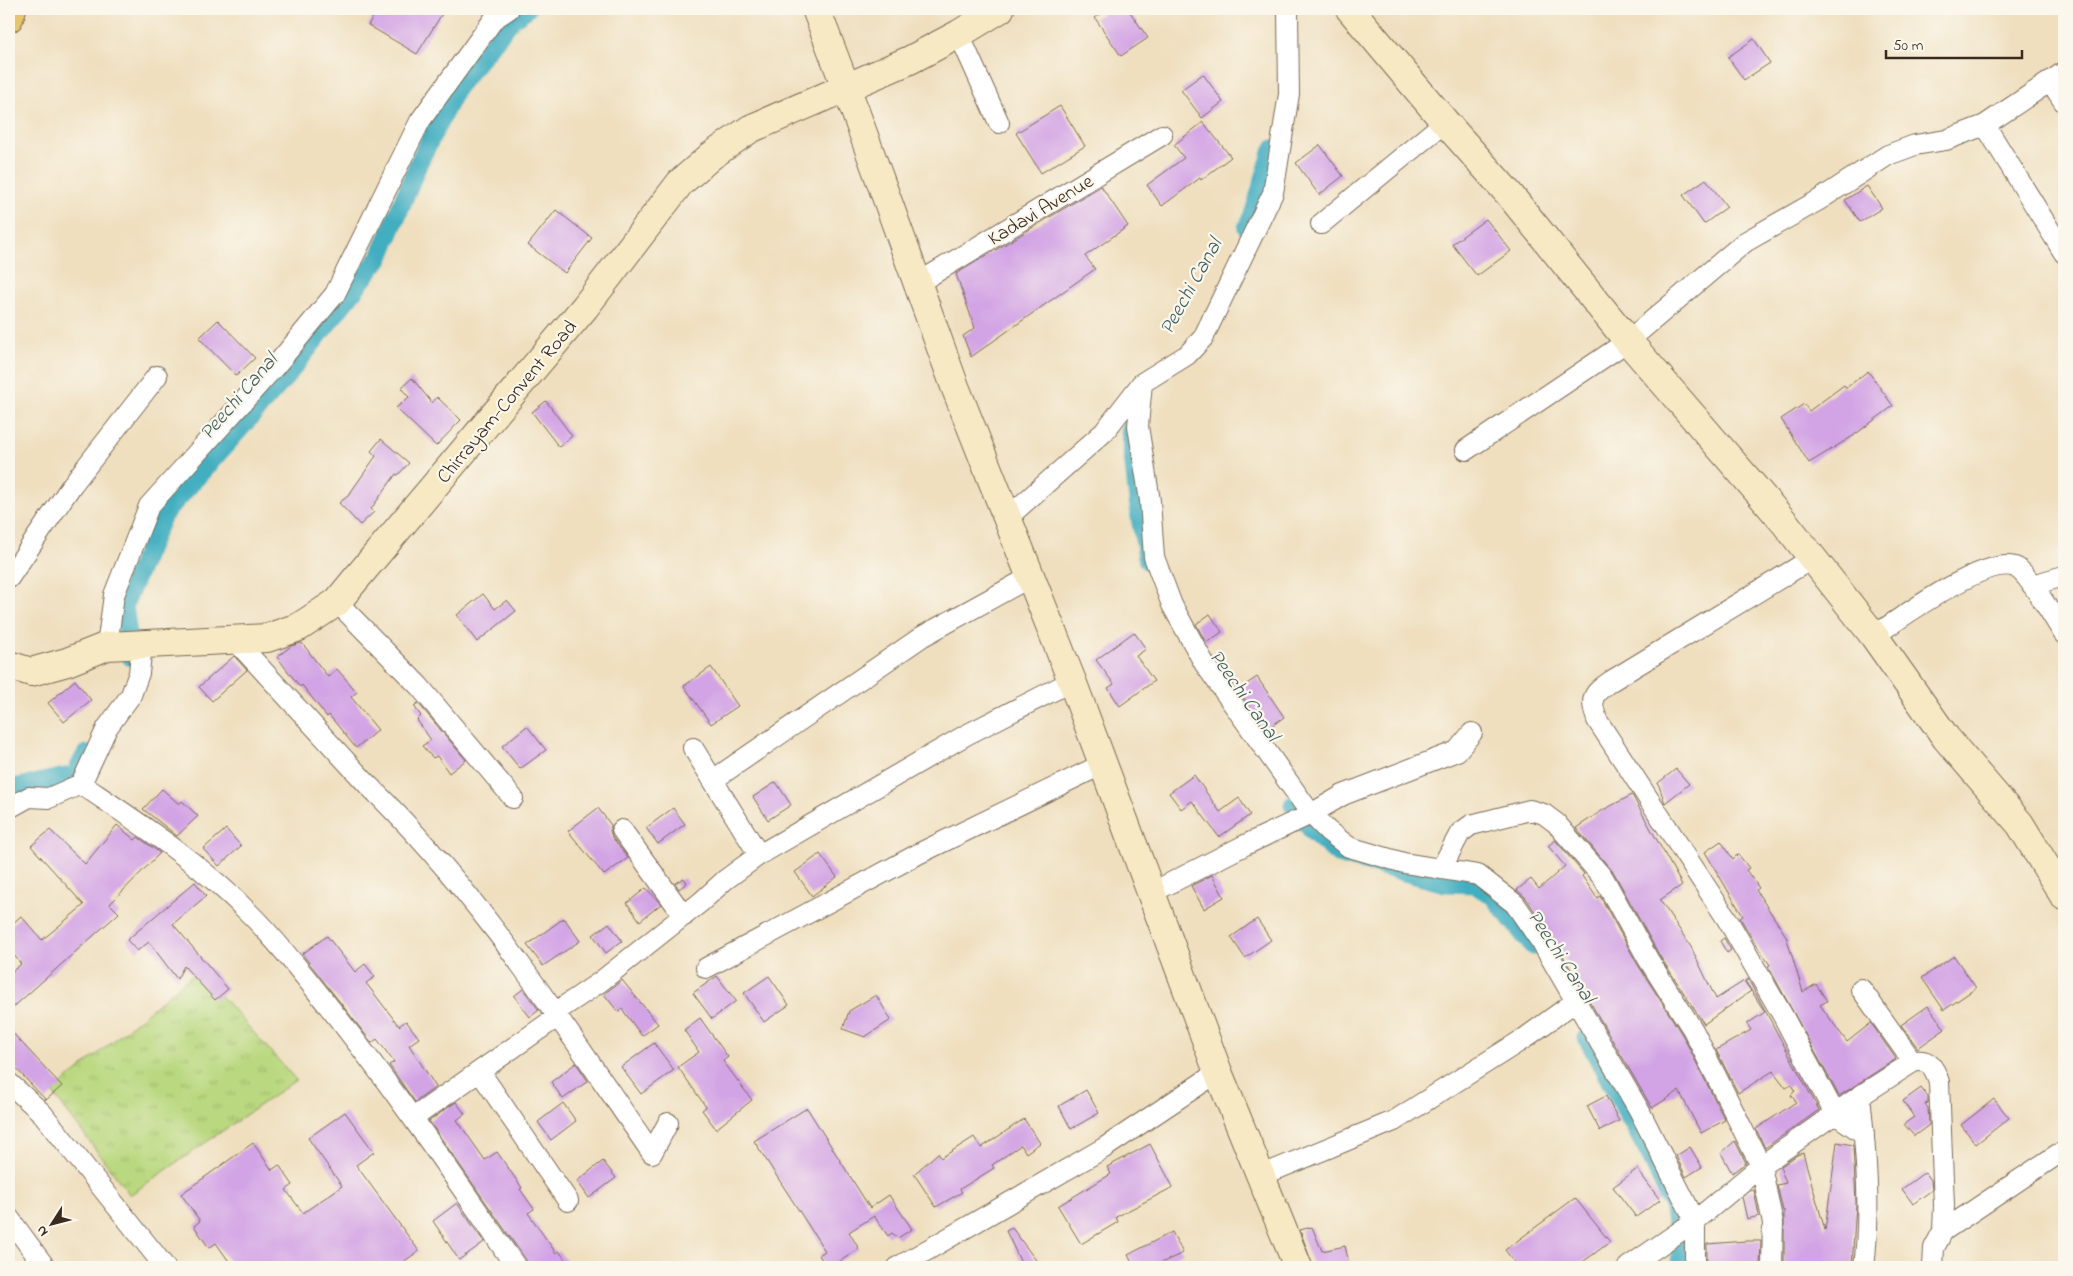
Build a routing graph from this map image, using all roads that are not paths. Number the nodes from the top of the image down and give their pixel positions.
1 (12, 9) edge
2 (509, 9) edge
3 (816, 9) edge
4 (1000, 9) edge
5 (1288, 9) edge
6 (1350, 9) edge
7 (9, 18) edge
8 (958, 34) junction
9 (2057, 77) edge
10 (847, 88) junction
11 (2064, 102) edge
12 (1445, 122) junction
13 (999, 123) dead end
14 (1985, 125) junction
15 (1162, 135) dead end
16 (1321, 224) dead end
17 (2064, 253) edge
18 (918, 283) junction
19 (1628, 341) junction
20 (157, 376) dead end
21 (1142, 383) junction
22 (1466, 450) dead end
23 (1007, 518) junction
24 (1813, 558) junction
25 (2064, 576) edge
26 (1030, 577) junction
27 (9, 578) edge
28 (2032, 585) junction
29 (336, 602) junction
30 (2064, 634) edge
31 (1874, 636) junction
32 (236, 640) junction
33 (125, 645) junction
34 (9, 665) edge
35 (1072, 681) junction
36 (1472, 734) dead end
37 (693, 748) dead end
38 (1103, 764) junction
39 (713, 780) junction
40 (81, 784) junction
41 (513, 798) dead end
42 (9, 808) edge
43 (1311, 814) junction
44 (622, 830) dead end
45 (759, 856) junction
46 (1441, 869) junction
47 (1151, 893) junction
48 (2064, 896) edge
49 (684, 916) junction
50 (706, 968) dead end
51 (1860, 989) dead end
52 (1576, 1001) junction
53 (555, 1015) junction
54 (1913, 1062) junction
55 (480, 1072) junction
56 (1218, 1072) junction
57 (9, 1083) edge
58 (1860, 1096) junction
59 (1835, 1114) junction
60 (413, 1118) junction
61 (668, 1123) dead end
62 (1864, 1134) junction
63 (2058, 1154) dead end
64 (1761, 1166) junction
65 (1260, 1176) junction
66 (568, 1201) dead end
67 (9, 1218) edge
68 (1692, 1223) junction
69 (1943, 1230) junction
70 (44, 1267) edge
71 (165, 1267) edge
72 (516, 1267) edge
73 (898, 1267) edge
74 (1298, 1267) edge
75 (1628, 1267) edge
76 (1695, 1267) edge
77 (1772, 1267) edge
78 (1864, 1267) edge
79 (1933, 1267) edge

1 - 7 main road
2 - 33 street
3 - 10 street
4 - 8 street, Chirrayam-Convent Road
5 - 21 street
6 - 12 street
8 - 10 street, Chirrayam-Convent Road
8 - 13 street
9 - 11 street
9 - 14 street
10 - 18 street
10 - 29 street, Chirrayam-Convent Road
12 - 16 street
12 - 19 street
14 - 17 street
14 - 19 street
15 - 18 street, Kadavi Avenue
18 - 23 street
19 - 22 street
19 - 24 street
20 - 27 street
21 - 23 street
21 - 43 street
23 - 26 street
24 - 31 street
24 - 59 street
25 - 28 street
26 - 35 street
26 - 39 street
28 - 30 street
28 - 31 street
29 - 32 street, Chirrayam-Convent Road
29 - 41 street
31 - 48 street
32 - 33 street, Chirrayam-Convent Road
32 - 53 street
33 - 34 street, Chirrayam-Convent Road
33 - 40 street
35 - 38 street
35 - 45 street
36 - 43 street
37 - 39 street
38 - 47 street
38 - 50 street
39 - 45 street
40 - 42 street
40 - 60 street
43 - 46 street
43 - 47 street
44 - 49 street
45 - 49 street
46 - 52 street
46 - 64 street
47 - 56 street
49 - 53 street
51 - 54 street
52 - 65 street
52 - 68 street
53 - 55 street
53 - 61 street
54 - 58 street
54 - 69 street
55 - 60 street
55 - 66 street
56 - 65 street
56 - 73 street
57 - 71 street
58 - 59 street
58 - 62 street
59 - 62 street
59 - 64 street
60 - 72 street
62 - 78 street
63 - 69 street
64 - 68 street
64 - 77 street
65 - 74 street
67 - 70 street
68 - 75 street
68 - 76 street
69 - 79 street

